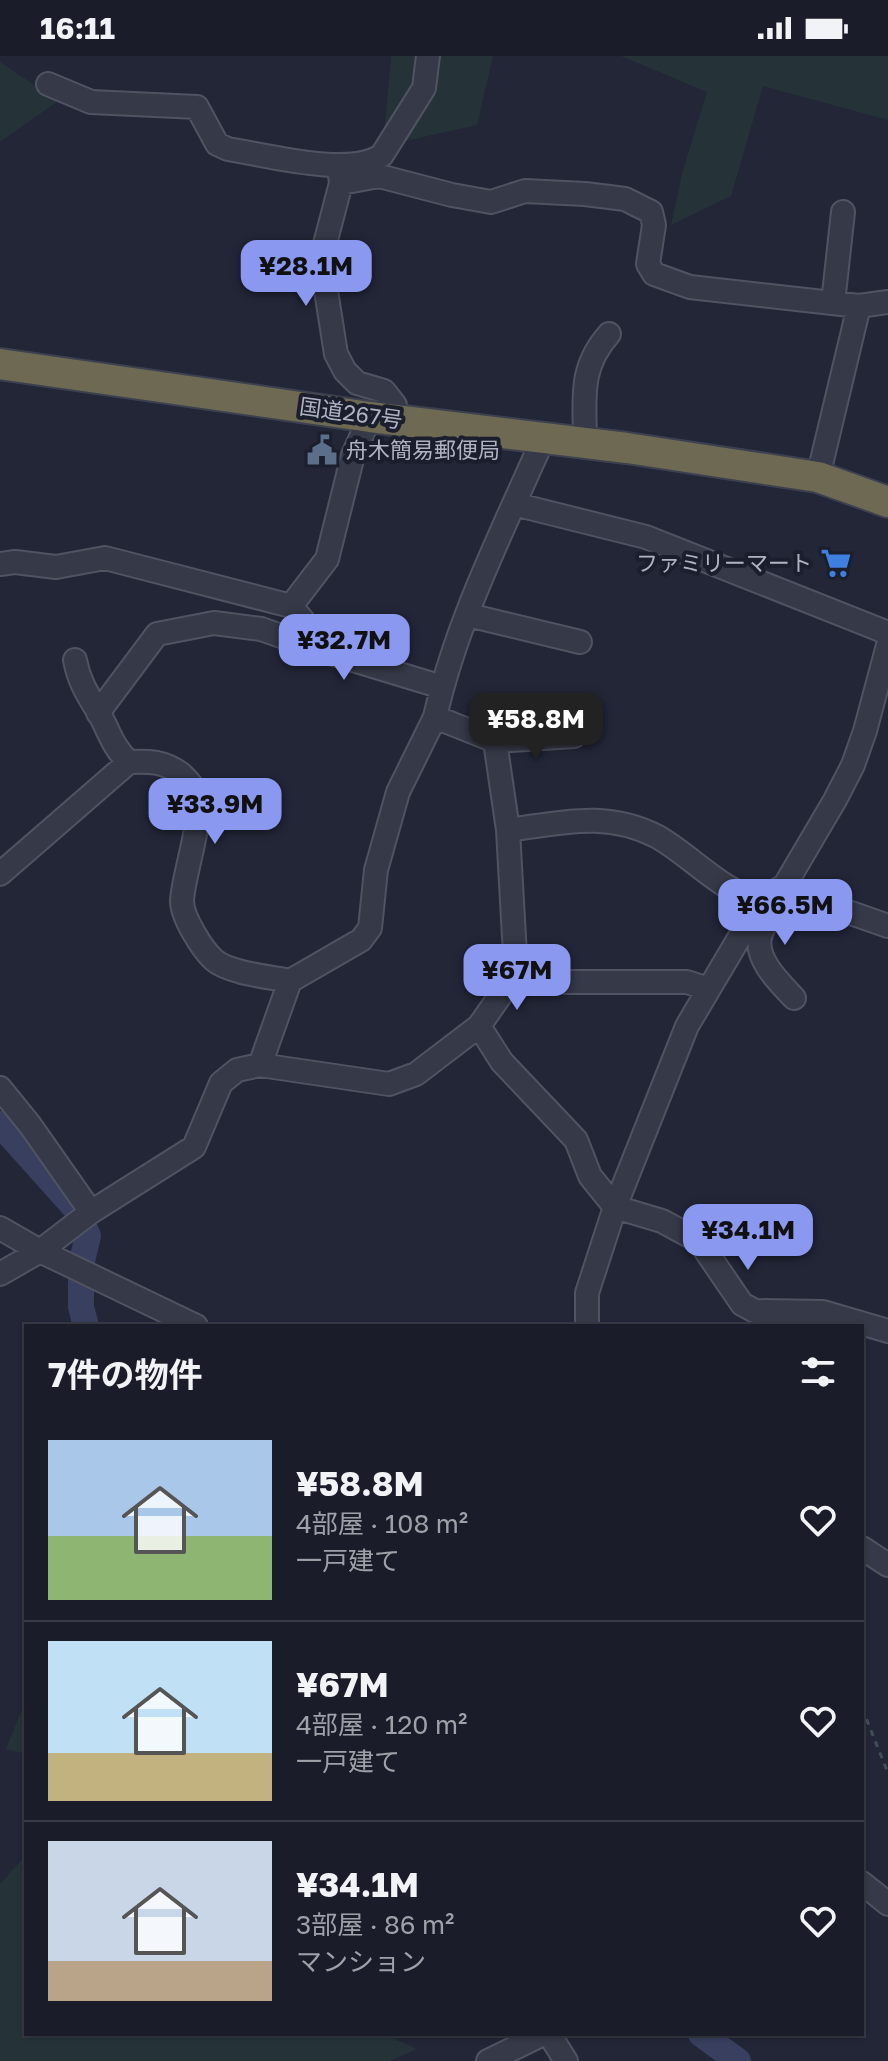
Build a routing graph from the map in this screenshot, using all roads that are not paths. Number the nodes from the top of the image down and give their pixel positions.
1 (428, 56) edge
2 (48, 84) dead end
3 (340, 175) junction
4 (843, 212) dead end
5 (888, 302) edge
6 (833, 303) junction
7 (859, 306) junction
8 (609, 334) dead end
9 (0, 364) edge
10 (382, 418) junction
11 (543, 439) junction
12 (585, 443) junction
13 (818, 477) junction
14 (888, 502) edge
15 (514, 504) junction
16 (0, 564) edge
17 (291, 606) junction
18 (468, 615) junction
19 (888, 633) edge
20 (580, 642) dead end
21 (888, 645) edge
22 (330, 653) junction
23 (75, 660) dead end
24 (442, 687) junction
25 (98, 713) junction
26 (435, 717) junction
27 (879, 718) edge
28 (574, 736) dead end
29 (495, 741) junction
30 (129, 762) junction
31 (508, 830) junction
32 (0, 874) edge
33 (771, 898) junction
34 (888, 926) edge
35 (516, 973) junction
36 (290, 981) junction
37 (708, 989) junction
38 (794, 998) dead end
39 (479, 1026) junction
40 (260, 1065) junction
41 (0, 1088) edge
42 (615, 1207) junction
43 (91, 1212) junction
44 (0, 1228) edge
45 (40, 1251) junction
46 (0, 1274) edge
47 (192, 1324) edge
48 (587, 1324) edge
49 (888, 1331) edge
50 (864, 1549) edge
51 (888, 1565) edge
52 (864, 1885) edge
53 (888, 1904) edge
54 (542, 2036) edge
55 (547, 2036) edge
56 (488, 2061) edge
57 (566, 2061) edge

1 - 3 street
2 - 3 street
3 - 6 street
3 - 10 street
4 - 6 street
5 - 7 street
6 - 7 street
7 - 13 street
8 - 12 street
9 - 10 highway, 国道267号
10 - 11 highway, 国道267号
10 - 17 street
11 - 12 highway, 国道267号
11 - 15 street
12 - 13 highway, 国道267号
13 - 14 highway, 国道267号
15 - 18 street
15 - 19 street
16 - 17 street
17 - 22 street
18 - 20 street
18 - 24 street
21 - 27 street
22 - 24 street
22 - 25 street
23 - 25 street
24 - 26 street
25 - 30 street
26 - 29 street
26 - 36 street
27 - 33 street
28 - 29 street
29 - 31 street
30 - 32 street
30 - 36 street
31 - 33 street
31 - 35 street
33 - 34 street
33 - 37 street
33 - 38 street
35 - 37 street
35 - 39 street
36 - 40 street
37 - 42 street
39 - 40 street
39 - 42 street
40 - 43 street
41 - 43 street
42 - 48 street
42 - 49 street
43 - 45 street
44 - 45 street
45 - 46 street
45 - 47 street
50 - 51 street
52 - 53 street
54 - 56 street
55 - 57 street

